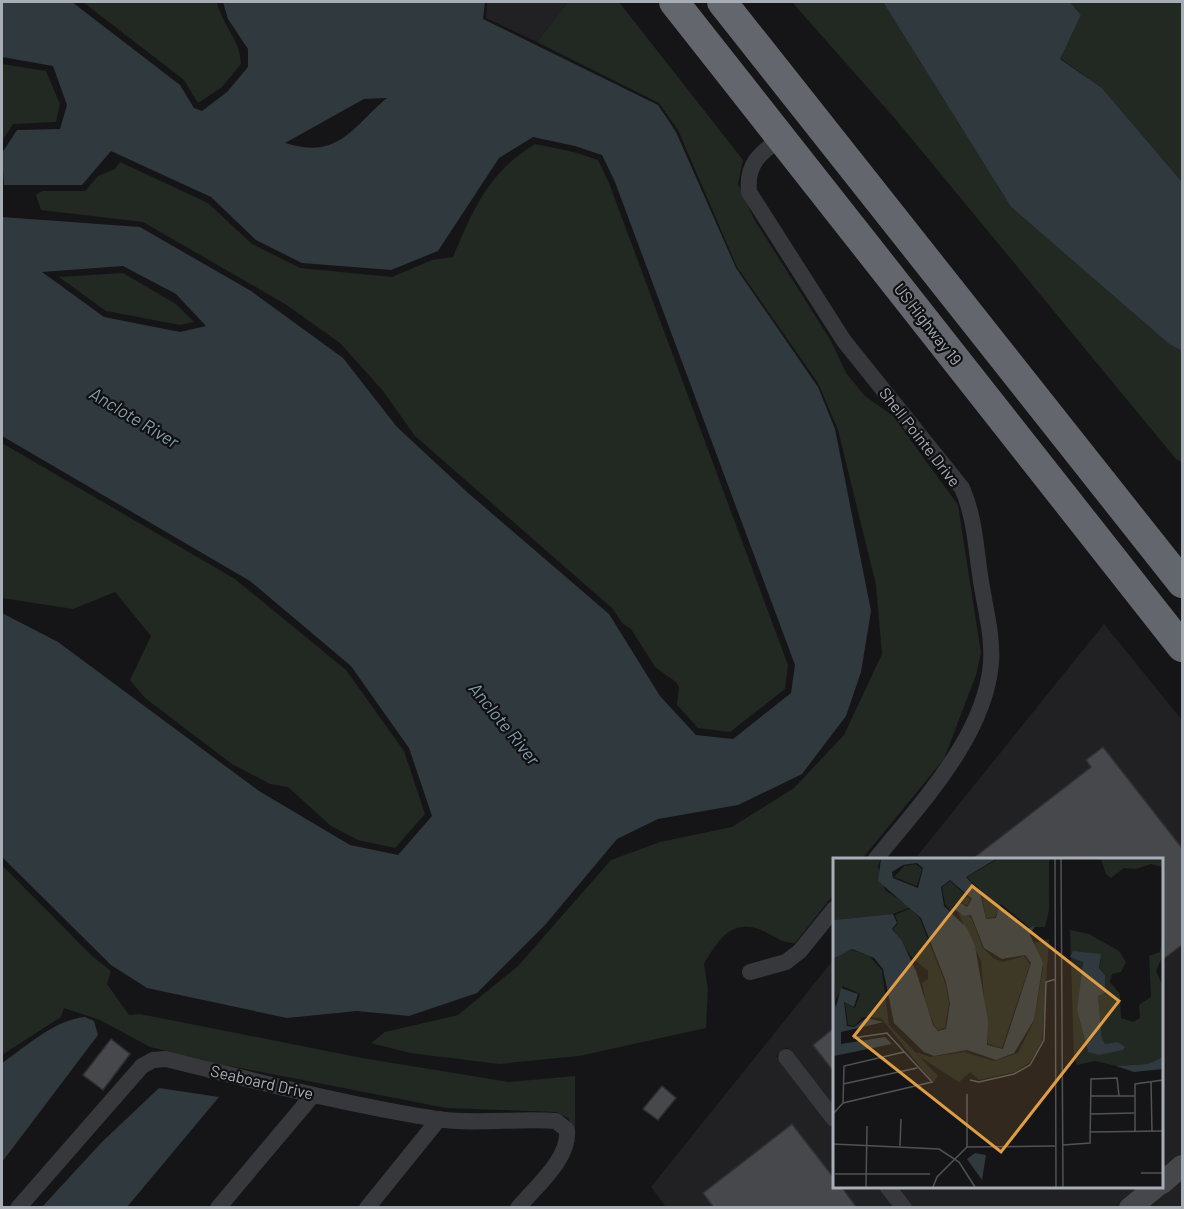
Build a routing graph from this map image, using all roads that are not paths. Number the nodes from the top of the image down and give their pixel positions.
1 (674, 2) edge
2 (722, 2) edge
3 (781, 138) junction
4 (1182, 583) edge
5 (1182, 647) edge
6 (877, 858) edge
7 (833, 910) edge
8 (750, 972) dead end
9 (786, 1057) dead end
10 (313, 1095) junction
11 (833, 1118) edge
12 (439, 1119) junction
13 (1182, 1166) edge
14 (1163, 1181) edge
15 (889, 1188) edge
16 (1155, 1188) edge
17 (18, 1208) edge
18 (218, 1208) edge
19 (367, 1208) edge
20 (518, 1208) edge
21 (904, 1208) edge
22 (1130, 1208) edge

1 - 3 highway, US Highway 19
2 - 4 highway
3 - 5 highway, US Highway 19
3 - 6 street, Shell Pointe Drive
7 - 8 street
9 - 11 street
10 - 12 street, Seaboard Drive
10 - 17 street, Seaboard Drive
10 - 18 street
12 - 19 street
12 - 20 street, Seaboard Drive
13 - 14 street
15 - 21 street
16 - 22 street

